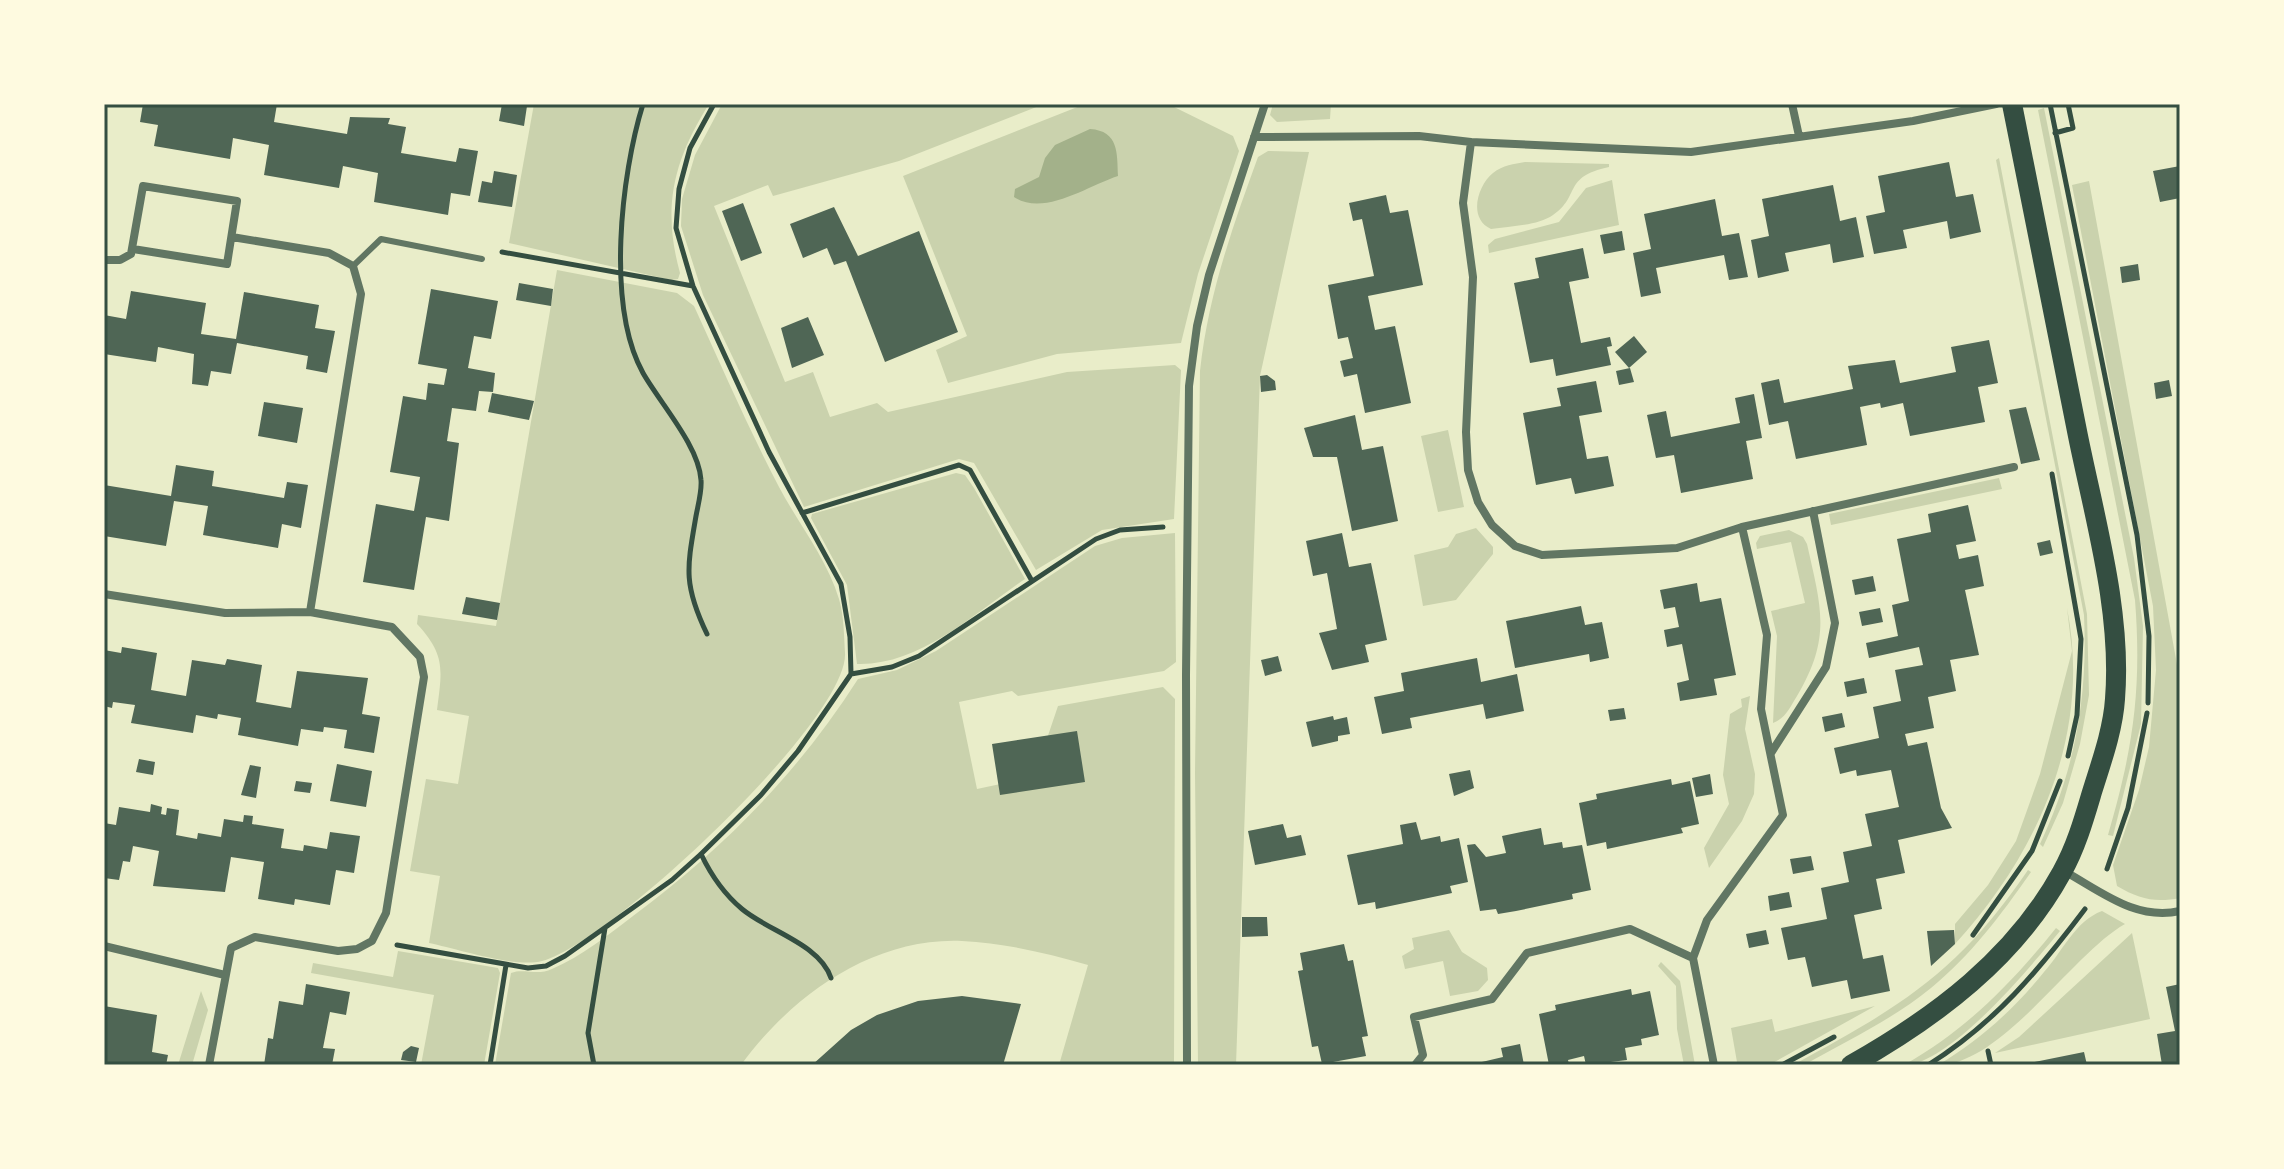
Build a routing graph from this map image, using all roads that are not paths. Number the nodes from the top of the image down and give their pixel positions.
1 (1265, 104) edge
2 (1792, 104) edge
3 (1996, 104) edge
4 (2012, 104) edge
5 (1799, 136) junction
6 (1254, 137) junction
7 (1471, 142) junction
8 (232, 237) junction
9 (133, 249) junction
10 (482, 259) road end
11 (104, 260) edge
12 (353, 266) junction
13 (2014, 467) dead end
14 (1813, 511) junction
15 (1742, 527) junction
16 (104, 594) edge
17 (310, 612) junction
18 (1771, 753) junction
19 (2063, 871) junction
20 (2180, 911) edge
21 (104, 946) edge
22 (1693, 958) junction
23 (225, 975) junction
24 (209, 1065) edge
25 (1187, 1065) edge
26 (1415, 1065) edge
27 (1714, 1065) edge
28 (1851, 1065) edge

1 - 6 street
2 - 5 street
3 - 5 street
4 - 19 main road
5 - 7 street
6 - 7 street
6 - 25 street
7 - 15 street
8 - 9 street
8 - 9 street
8 - 12 street
9 - 11 street
10 - 12 lane
12 - 17 street
13 - 14 street
14 - 15 street
14 - 18 street
15 - 18 street
16 - 17 street
17 - 23 street
18 - 22 street
19 - 20 street
19 - 28 main road
21 - 23 street
22 - 26 street
22 - 27 street
23 - 24 street

